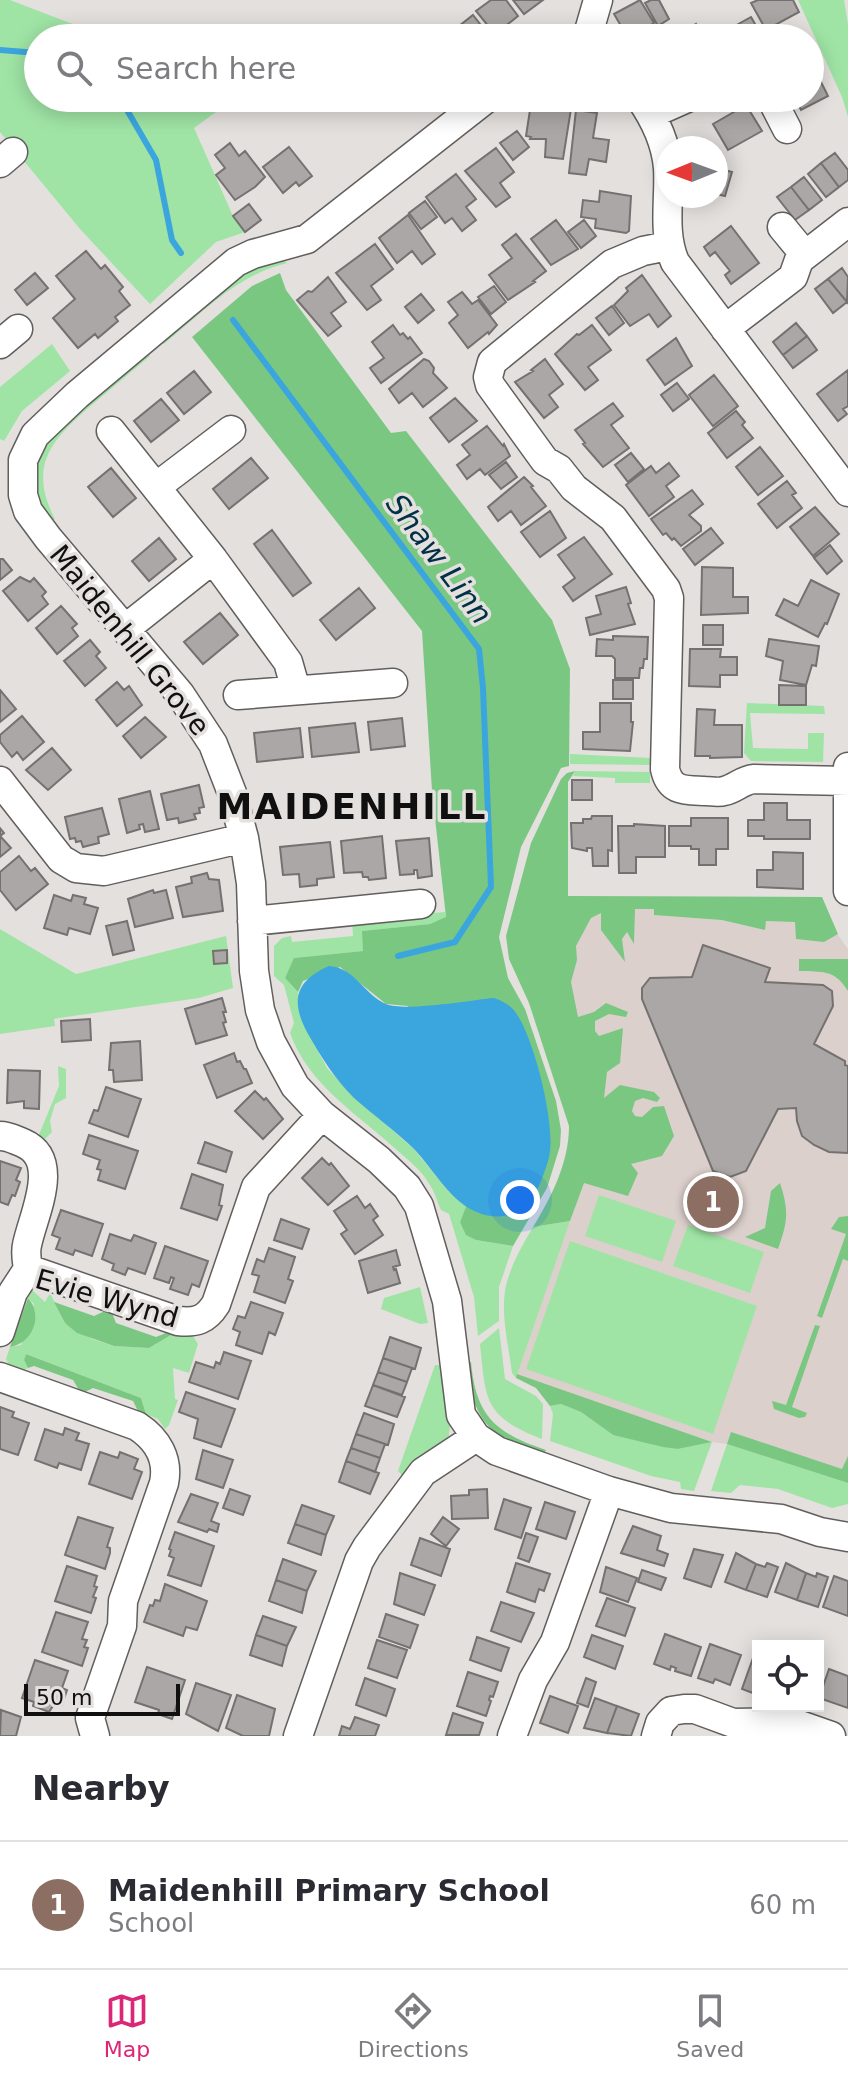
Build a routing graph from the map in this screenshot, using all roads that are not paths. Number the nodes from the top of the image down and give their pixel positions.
1 (598, 0) edge
2 (591, 24) edge
3 (469, 112) edge
4 (648, 112) edge
5 (778, 112) edge
6 (787, 129) dead end
7 (848, 222) edge
8 (782, 227) dead end
9 (668, 246) junction
10 (805, 255) junction
11 (725, 329) junction
12 (231, 430) dead end
13 (111, 431) dead end
14 (12, 458) edge
15 (838, 460) edge
16 (156, 487) junction
17 (848, 492) edge
18 (213, 559) junction
19 (125, 629) junction
20 (393, 683) dead end
21 (296, 690) junction
22 (238, 695) dead end
23 (848, 767) edge
24 (0, 781) edge
25 (848, 781) edge
26 (244, 838) junction
27 (848, 891) edge
28 (421, 904) dead end
29 (252, 921) junction
30 (322, 1115) junction
31 (0, 1136) edge
32 (28, 1269) junction
33 (0, 1332) edge
34 (0, 1377) edge
35 (476, 1437) junction
36 (609, 1491) junction
37 (848, 1537) edge
38 (825, 1735) edge
39 (95, 1736) edge
40 (298, 1736) edge
41 (512, 1736) edge
42 (656, 1736) edge

1 - 2 street
3 - 14 street, Maidenhill Grove
4 - 9 street
5 - 6 street
7 - 10 street
8 - 10 street
9 - 11 street
9 - 25 street
10 - 11 street
11 - 15 street
12 - 16 street
13 - 16 street
14 - 19 street, Maidenhill Grove
15 - 17 street
16 - 18 street
18 - 19 street
18 - 21 street
19 - 26 street, Maidenhill Grove
20 - 21 street
21 - 22 street
23 - 25 street
24 - 26 street
25 - 27 street
26 - 29 street, Maidenhill Grove
28 - 29 street
29 - 30 street, Maidenhill Grove
30 - 32 street, Evie Wynd
30 - 35 street, Maidenhill Grove
31 - 32 street
32 - 33 street, Evie Wynd
34 - 39 street
35 - 36 street
35 - 40 street
36 - 37 street
36 - 41 street
38 - 42 street

